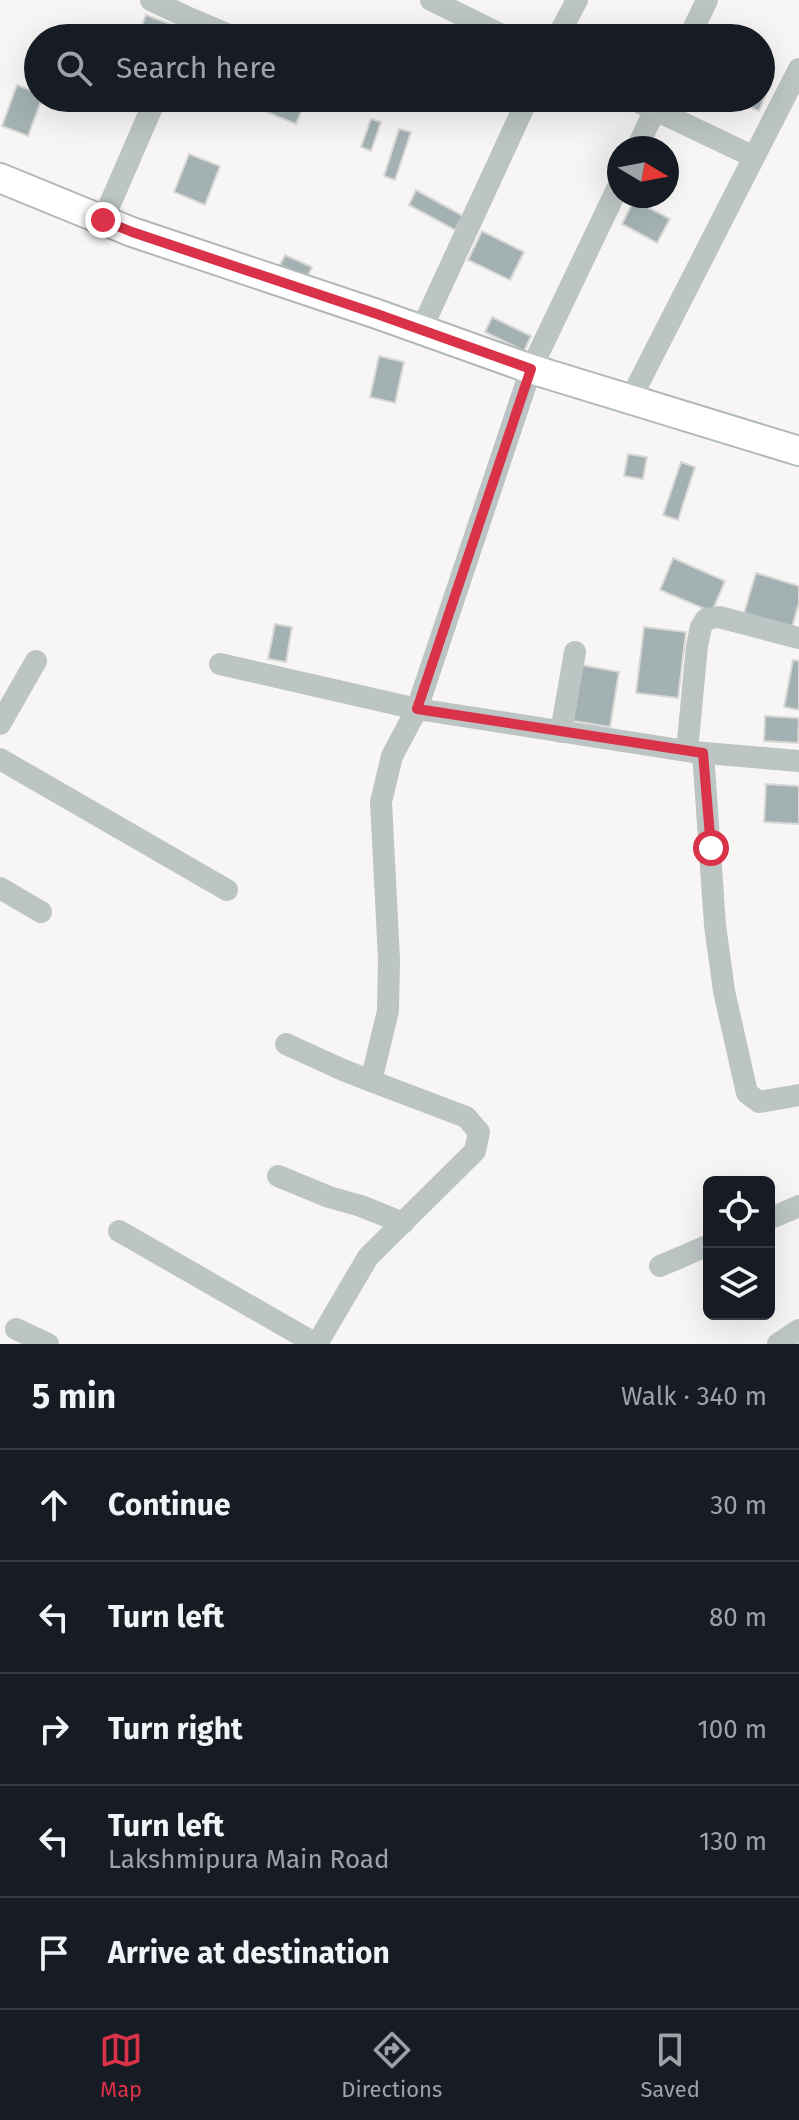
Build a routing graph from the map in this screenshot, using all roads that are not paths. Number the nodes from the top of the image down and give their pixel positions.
1 (151, 0) edge
2 (431, 0) edge
3 (577, 0) edge
4 (707, 0) edge
5 (180, 24) edge
6 (480, 24) edge
7 (564, 24) edge
8 (696, 24) edge
9 (799, 69) edge
10 (150, 112) edge
11 (522, 112) edge
12 (654, 112) edge
13 (672, 112) edge
14 (643, 136) edge
15 (754, 157) junction
16 (0, 178) edge
17 (608, 208) edge
18 (103, 220) junction
19 (421, 330) junction
20 (531, 369) junction
21 (630, 400) junction
22 (799, 451) edge
23 (799, 638) edge
24 (575, 652) dead end
25 (36, 661) dead end
26 (220, 664) dead end
27 (417, 709) junction
28 (0, 724) edge
29 (561, 732) junction
30 (695, 752) junction
31 (0, 759) edge
32 (799, 761) edge
33 (0, 888) edge
34 (227, 890) dead end
35 (41, 912) dead end
36 (286, 1044) dead end
37 (371, 1081) junction
38 (799, 1095) edge
39 (278, 1176) dead end
40 (799, 1206) edge
41 (775, 1216) edge
42 (403, 1223) junction
43 (119, 1231) dead end
44 (703, 1248) edge
45 (660, 1266) dead end
46 (16, 1329) dead end
47 (799, 1330) edge
48 (48, 1344) edge
49 (316, 1344) edge
50 (778, 1344) edge

1 - 5 street
2 - 6 street
3 - 7 street
4 - 8 street
9 - 15 street
10 - 18 street
11 - 19 street
12 - 14 street
13 - 15 street
15 - 21 street
16 - 18 main road
17 - 20 street
18 - 19 main road
19 - 20 main road
20 - 21 main road
20 - 27 street
21 - 22 main road
23 - 30 street
24 - 29 street
25 - 28 street
26 - 27 street
27 - 29 street
27 - 37 street
29 - 30 street
30 - 32 street
30 - 38 street
31 - 34 street
33 - 35 street
36 - 37 street
37 - 42 street
39 - 42 street
40 - 41 street
42 - 49 street
43 - 49 street
44 - 45 street
46 - 48 street
47 - 50 street

